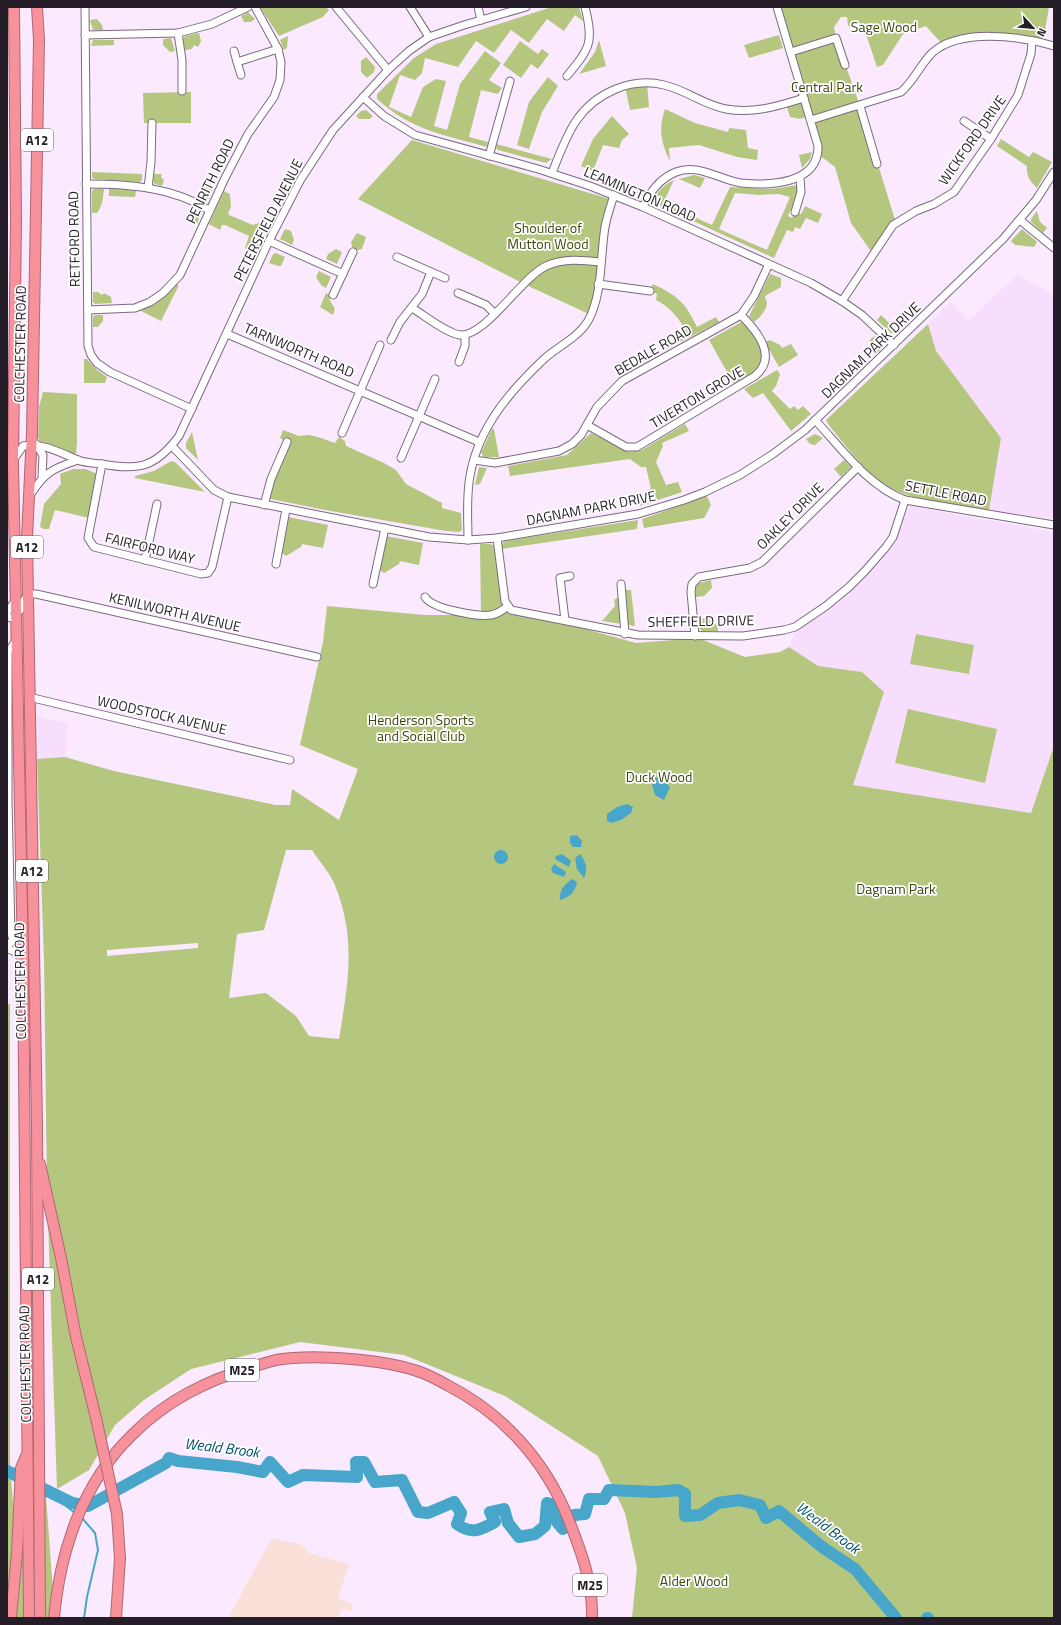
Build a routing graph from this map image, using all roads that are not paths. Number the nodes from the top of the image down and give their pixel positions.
1 (14, 7) edge
2 (38, 7) edge
3 (85, 7) edge
4 (248, 7) edge
5 (255, 7) edge
6 (336, 7) edge
7 (410, 7) edge
8 (478, 7) edge
9 (526, 7) edge
10 (585, 7) edge
11 (777, 7) edge
12 (481, 20) junction
13 (178, 33) junction
14 (85, 35) junction
15 (430, 37) junction
16 (1032, 42) junction
17 (1054, 46) edge
18 (278, 50) junction
19 (234, 52) dead end
20 (791, 52) junction
21 (237, 62) junction
22 (845, 65) dead end
23 (388, 70) junction
24 (241, 75) dead end
25 (567, 76) dead end
26 (510, 81) dead end
27 (182, 91) dead end
28 (11, 92) edge
29 (363, 97) junction
30 (804, 98) junction
31 (860, 106) junction
32 (811, 120) junction
33 (964, 121) dead end
34 (152, 123) dead end
35 (991, 139) junction
36 (489, 156) junction
37 (877, 164) dead end
38 (1054, 172) edge
39 (552, 173) junction
40 (800, 178) junction
41 (86, 184) junction
42 (148, 188) junction
43 (614, 195) junction
44 (643, 207) junction
45 (210, 210) junction
46 (795, 212) dead end
47 (11, 220) edge
48 (1020, 220) junction
49 (269, 241) junction
50 (1054, 248) edge
51 (353, 252) dead end
52 (397, 256) dead end
53 (600, 262) junction
54 (769, 264) junction
55 (431, 272) junction
56 (342, 274) junction
57 (445, 278) dead end
58 (598, 284) junction
59 (650, 291) dead end
60 (458, 293) dead end
61 (333, 295) dead end
62 (842, 301) junction
63 (412, 308) junction
64 (88, 310) junction
65 (494, 313) junction
66 (741, 315) junction
67 (11, 321) edge
68 (226, 334) junction
69 (465, 335) junction
70 (391, 340) dead end
71 (380, 345) dead end
72 (894, 345) junction
73 (459, 362) dead end
74 (435, 379) dead end
75 (360, 391) junction
76 (192, 409) junction
77 (419, 416) junction
78 (815, 420) junction
79 (588, 425) junction
80 (342, 433) dead end
81 (287, 442) dead end
82 (479, 442) junction
83 (34, 444) junction
84 (172, 446) junction
85 (401, 458) dead end
86 (78, 460) junction
87 (474, 460) junction
88 (13, 462) junction
89 (102, 464) junction
90 (858, 467) junction
91 (42, 478) junction
92 (228, 497) junction
93 (28, 500) junction
94 (905, 500) junction
95 (157, 504) dead end
96 (264, 505) junction
97 (286, 509) junction
98 (1054, 525) edge
99 (385, 528) junction
100 (497, 538) junction
101 (468, 540) junction
102 (145, 560) junction
103 (276, 564) dead end
104 (570, 576) dead end
105 (373, 584) dead end
106 (621, 584) dead end
107 (28, 594) junction
108 (425, 597) dead end
109 (508, 606) junction
110 (10, 614) edge
111 (565, 620) junction
112 (625, 634) junction
113 (695, 636) junction
114 (317, 657) dead end
115 (28, 697) junction
116 (290, 760) dead end
117 (12, 766) edge
118 (22, 924) junction
119 (10, 944) edge
120 (20, 957) junction
121 (36, 1149) junction
122 (24, 1490) junction
123 (11, 1618) edge
124 (29, 1618) edge
125 (40, 1618) edge
126 (54, 1618) edge
127 (116, 1618) edge
128 (592, 1618) edge

1 - 28 highway, COLCHESTER ROAD / A12
2 - 83 highway, COLCHESTER ROAD / A12
3 - 14 street, RETFORD ROAD
4 - 13 street
5 - 18 street, PENRITH ROAD
6 - 23 street
7 - 15 street
8 - 12 street
9 - 12 street, PETERSFIELD AVENUE
10 - 25 street
11 - 20 street
12 - 15 street, PETERSFIELD AVENUE
13 - 14 street
13 - 27 street
14 - 41 street, RETFORD ROAD
15 - 23 street, PETERSFIELD AVENUE
16 - 17 street
16 - 31 street
16 - 35 street, WICKFORD DRIVE
18 - 21 street
18 - 45 street, PENRITH ROAD
19 - 21 street
20 - 22 street
20 - 30 street
21 - 24 street
23 - 29 street, PETERSFIELD AVENUE
26 - 36 street
28 - 47 highway, COLCHESTER ROAD / A12
29 - 36 street, LEAMINGTON ROAD
29 - 49 street, PETERSFIELD AVENUE
30 - 32 street
30 - 39 street
31 - 32 street
31 - 37 street
32 - 40 street
33 - 35 street
34 - 42 street
35 - 62 street, WICKFORD DRIVE
36 - 39 street, LEAMINGTON ROAD
38 - 48 street, DAGNAM PARK DRIVE
39 - 43 street, LEAMINGTON ROAD
40 - 44 street
40 - 46 street
41 - 42 street
41 - 64 street, RETFORD ROAD
42 - 45 street
43 - 44 street, LEAMINGTON ROAD
43 - 53 street
44 - 54 street, LEAMINGTON ROAD
45 - 64 street, PENRITH ROAD
47 - 67 highway, COLCHESTER ROAD / A12
48 - 50 street
48 - 72 street, DAGNAM PARK DRIVE
49 - 56 street
49 - 68 street, PETERSFIELD AVENUE
51 - 56 street
52 - 55 street
53 - 58 street
53 - 65 street
54 - 62 street, LEAMINGTON ROAD
54 - 66 street, BEDALE ROAD
55 - 57 street
55 - 63 street
56 - 61 street
58 - 59 street
58 - 82 street
60 - 65 street
62 - 72 street, LEAMINGTON ROAD
63 - 69 street
63 - 70 street
64 - 76 street, RETFORD ROAD
65 - 69 street
66 - 79 street, BEDALE ROAD
66 - 79 street, TIVERTON GROVE
67 - 88 highway, COLCHESTER ROAD / A12
68 - 75 street, TARNWORTH ROAD
68 - 76 street, PETERSFIELD AVENUE
69 - 73 street
71 - 75 street, TARNWORTH ROAD
72 - 78 street, DAGNAM PARK DRIVE
74 - 77 street
75 - 77 street, TARNWORTH ROAD
75 - 80 street, TARNWORTH ROAD
76 - 84 street, PETERSFIELD AVENUE
77 - 82 street, TARNWORTH ROAD
77 - 85 street
78 - 90 street, SETTLE ROAD
78 - 100 street, DAGNAM PARK DRIVE
79 - 87 street, BEDALE ROAD
81 - 96 street
82 - 87 street
83 - 86 street, PETERSFIELD AVENUE
83 - 88 street
83 - 91 street, PETERSFIELD AVENUE
83 - 93 highway, COLCHESTER ROAD / A12
84 - 89 street, PETERSFIELD AVENUE
84 - 92 street, DAGNAM PARK DRIVE
86 - 89 street, PETERSFIELD AVENUE
86 - 91 street, PETERSFIELD AVENUE
87 - 101 street
88 - 110 highway, COLCHESTER ROAD / A12
89 - 102 street, FAIRFORD WAY
90 - 94 street, SETTLE ROAD
90 - 113 street, OAKLEY DRIVE
91 - 93 street, PETERSFIELD AVENUE
92 - 96 street, DAGNAM PARK DRIVE
92 - 102 street, FAIRFORD WAY
93 - 107 highway, COLCHESTER ROAD / A12
94 - 98 street, SETTLE ROAD
94 - 113 street, SHEFFIELD DRIVE
95 - 102 street
96 - 97 street, DAGNAM PARK DRIVE
97 - 99 street, DAGNAM PARK DRIVE
97 - 103 street
99 - 101 street, DAGNAM PARK DRIVE
99 - 105 street
100 - 101 street, DAGNAM PARK DRIVE
100 - 109 street
104 - 111 street
106 - 112 street
107 - 110 street
107 - 114 street, KENILWORTH AVENUE
107 - 115 highway, COLCHESTER ROAD / A12
108 - 109 street
109 - 111 street, SHEFFIELD DRIVE
110 - 117 highway, COLCHESTER ROAD / A12
111 - 112 street, SHEFFIELD DRIVE
112 - 113 street, SHEFFIELD DRIVE
115 - 116 street, WOODSTOCK AVENUE
115 - 121 highway, COLCHESTER ROAD / A12
117 - 118 highway, COLCHESTER ROAD / A12
117 - 119 street, COLCHESTER ROAD
118 - 119 street
118 - 120 highway, COLCHESTER ROAD / A12
119 - 120 street
120 - 122 highway, COLCHESTER ROAD / A12
121 - 125 highway, COLCHESTER ROAD / A12
121 - 127 highway, A12, bridge
122 - 123 highway, A12
122 - 124 highway, A12
126 - 128 highway, M25

